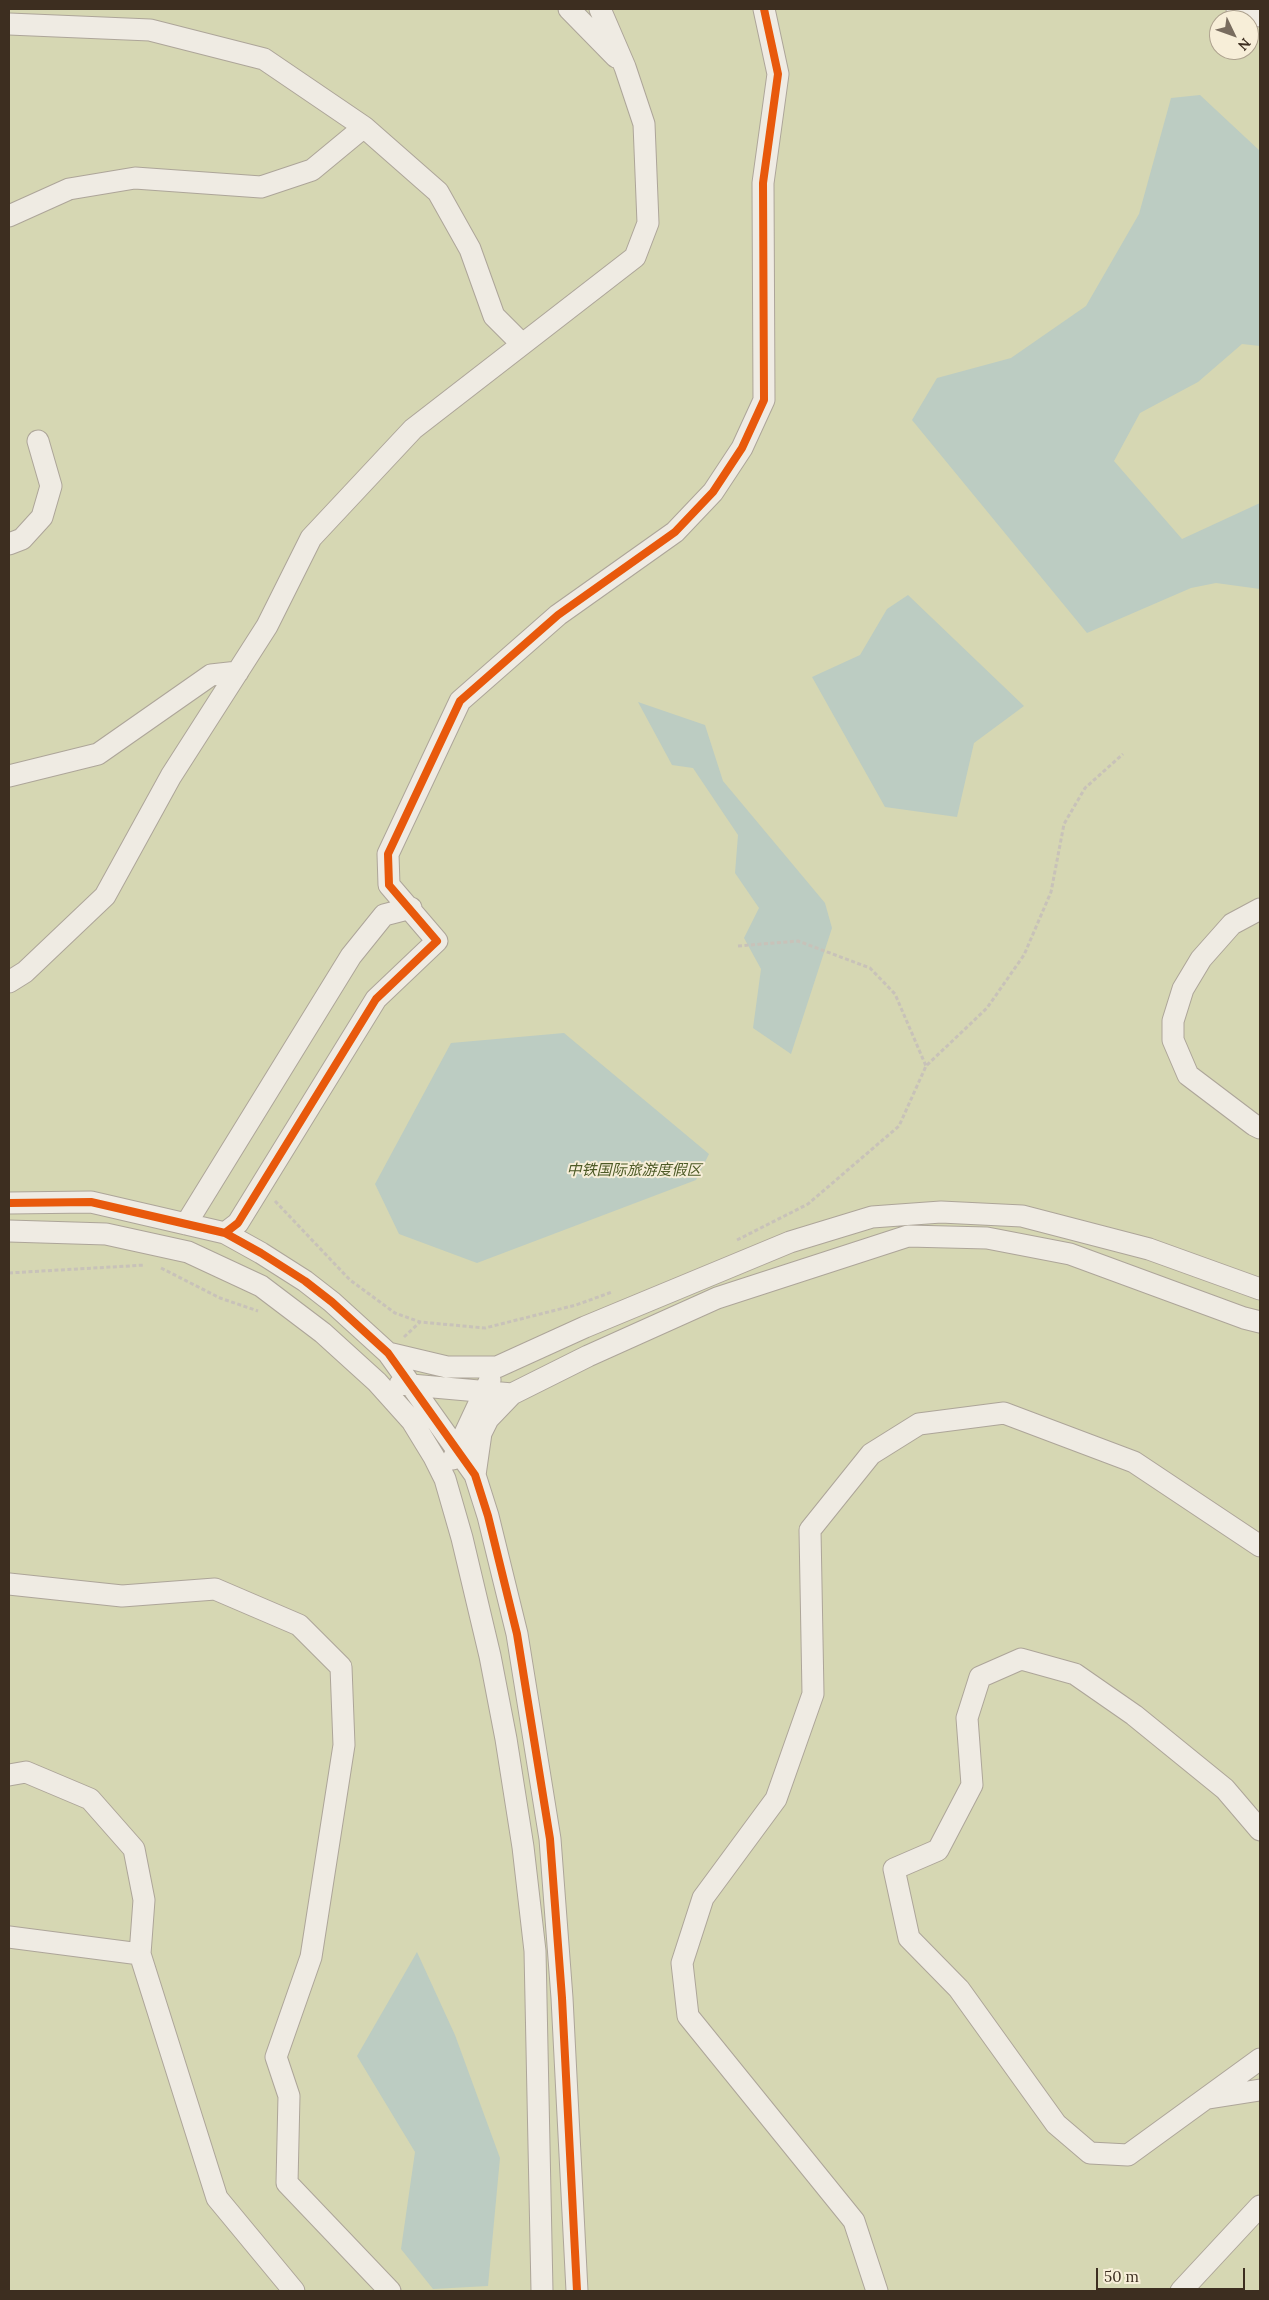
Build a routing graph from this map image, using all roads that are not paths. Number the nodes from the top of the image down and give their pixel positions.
1 (569, 9) edge
2 (600, 9) edge
3 (764, 9) edge
4 (1237, 9) edge
5 (1260, 16) edge
6 (9, 24) edge
7 (624, 67) junction
8 (364, 127) junction
9 (9, 216) edge
10 (522, 344) junction
11 (38, 441) dead end
12 (9, 544) edge
13 (238, 672) junction
14 (9, 776) edge
15 (410, 908) junction
16 (1260, 909) edge
17 (9, 982) edge
18 (1260, 1128) edge
19 (9, 1203) edge
20 (186, 1224) junction
21 (9, 1231) edge
22 (225, 1233) junction
23 (1260, 1289) edge
24 (1260, 1322) edge
25 (388, 1354) junction
26 (497, 1366) junction
27 (378, 1382) junction
28 (409, 1385) junction
29 (486, 1391) junction
30 (512, 1394) junction
31 (457, 1450) junction
32 (474, 1475) junction
33 (444, 1479) junction
34 (1260, 1546) edge
35 (9, 1584) edge
36 (9, 1775) edge
37 (1260, 1830) edge
38 (9, 1937) edge
39 (140, 1954) junction
40 (1260, 2059) edge
41 (1260, 2090) edge
42 (1203, 2099) junction
43 (1260, 2206) edge
44 (294, 2291) edge
45 (390, 2291) edge
46 (542, 2291) edge
47 (577, 2291) edge
48 (877, 2291) edge
49 (1181, 2291) edge

1 - 7 street
2 - 7 street
3 - 15 street
4 - 5 street
6 - 8 street
7 - 10 street
8 - 9 street
8 - 10 street
10 - 13 street
11 - 12 street
13 - 14 street
13 - 17 street
15 - 20 street
15 - 22 street
16 - 18 street
19 - 20 street
20 - 22 street
21 - 27 street
22 - 25 street
23 - 26 street
24 - 30 street
25 - 26 street
25 - 28 street
26 - 29 street
27 - 28 street
27 - 33 street
28 - 29 street
28 - 31 street
29 - 30 street
29 - 31 street
30 - 32 street
31 - 32 street
31 - 33 street
32 - 47 street
33 - 46 street
34 - 48 street
35 - 45 street
36 - 39 street
37 - 42 street
38 - 39 street
39 - 44 street
40 - 42 street
41 - 42 street
43 - 49 street

